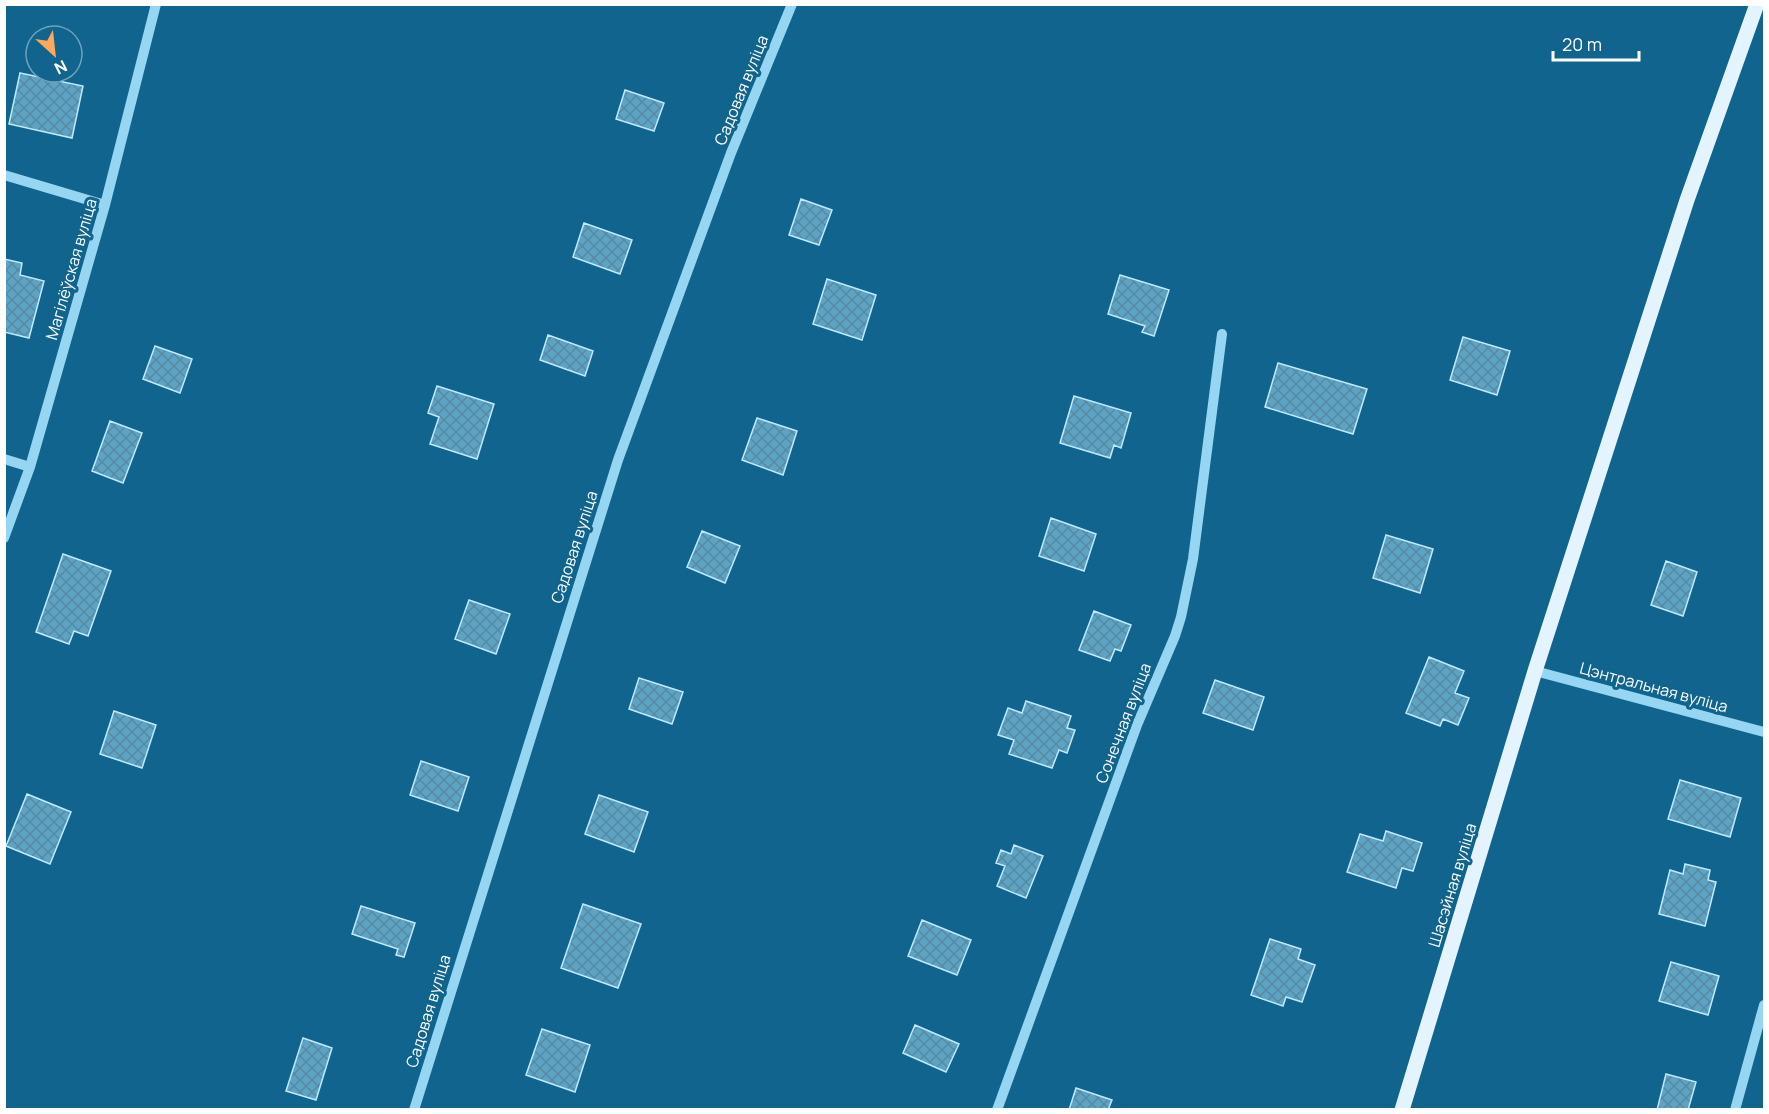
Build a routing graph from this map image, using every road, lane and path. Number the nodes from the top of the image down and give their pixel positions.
1 (156, 4) edge
2 (792, 4) edge
3 (1757, 4) edge
4 (4, 175) edge
5 (105, 205) junction
6 (1222, 334) dead end
7 (4, 459) edge
8 (30, 467) junction
9 (4, 538) edge
10 (1535, 671) junction
11 (1764, 732) edge
12 (1764, 1005) edge
13 (414, 1110) edge
14 (997, 1110) edge
15 (1402, 1110) edge
16 (1735, 1110) edge

1 - 5 street, Магілёўская вуліца
2 - 13 street, Садовая вуліца
3 - 10 main road, Шасэйная вуліца
4 - 5 street
5 - 8 street, Магілёўская вуліца
6 - 14 street, Сонечная вуліца
7 - 8 street
8 - 9 street, Магілёўская вуліца
10 - 11 street, Цэнтральная вуліца
10 - 15 main road, Шасэйная вуліца
12 - 16 street

